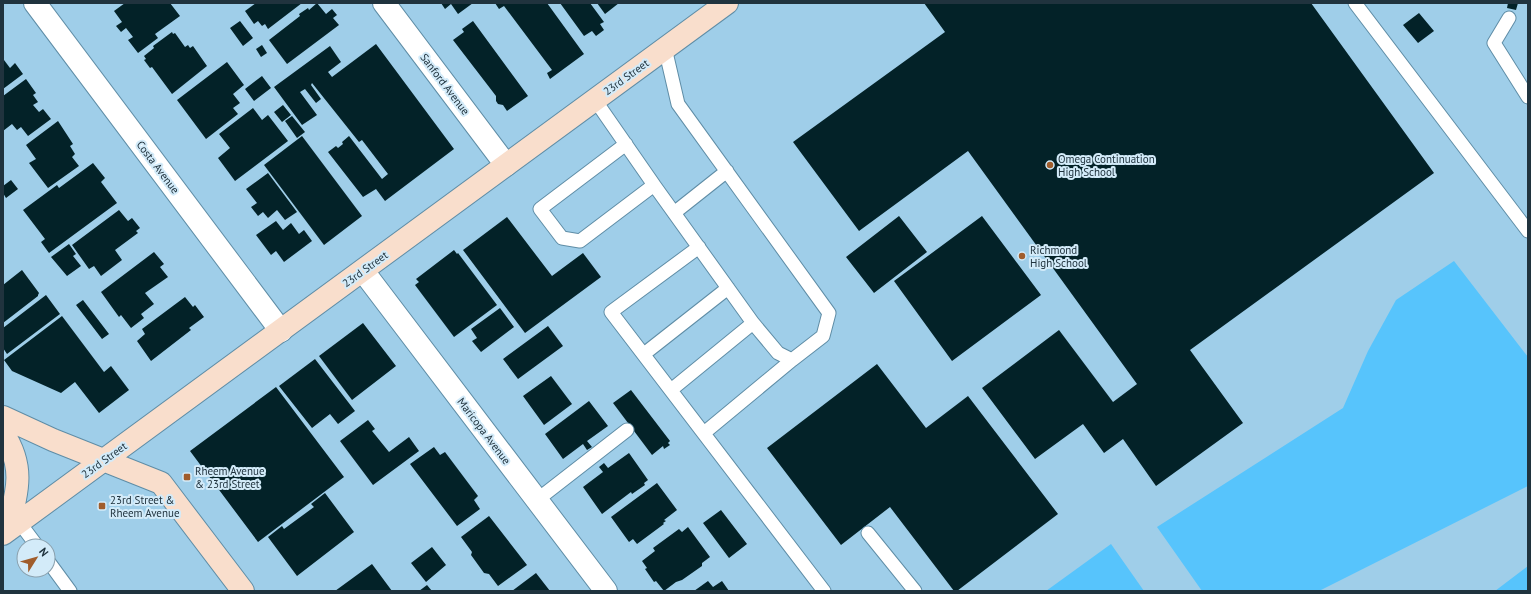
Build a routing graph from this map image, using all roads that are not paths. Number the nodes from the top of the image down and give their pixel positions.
1 (35, 3) edge
2 (384, 3) edge
3 (727, 3) edge
4 (1355, 3) edge
5 (1509, 18) dead end
6 (665, 48) junction
7 (1528, 97) edge
8 (595, 100) junction
9 (626, 144) junction
10 (506, 165) junction
11 (727, 172) junction
12 (654, 185) junction
13 (674, 212) junction
14 (1528, 231) edge
15 (699, 247) junction
16 (363, 270) junction
17 (728, 288) junction
18 (753, 323) junction
19 (281, 331) junction
20 (644, 354) junction
21 (792, 360) junction
22 (671, 390) junction
23 (3, 417) edge
24 (627, 430) dead end
25 (3, 433) edge
26 (704, 433) junction
27 (104, 460) junction
28 (537, 500) junction
29 (10, 529) edge
30 (868, 533) dead end
31 (24, 538) edge
32 (56, 572) edge
33 (70, 591) edge
34 (243, 591) edge
35 (606, 591) edge
36 (824, 591) edge
37 (915, 591) edge

1 - 19 street, Costa Avenue
2 - 10 street, Sanford Avenue
3 - 6 main road, 23rd Street
4 - 14 lane
5 - 7 lane
6 - 8 main road, 23rd Street
6 - 11 lane
8 - 9 lane
8 - 10 main road, 23rd Street
9 - 12 lane
9 - 12 lane
10 - 16 main road, 23rd Street
11 - 13 lane
11 - 21 lane
12 - 13 lane
13 - 15 lane
15 - 17 lane
15 - 20 lane
16 - 19 main road, 23rd Street
16 - 28 street, Maricopa Avenue
17 - 18 lane
17 - 20 lane
18 - 21 lane
18 - 22 lane
19 - 27 main road, 23rd Street
20 - 22 lane
21 - 26 lane
22 - 26 lane
23 - 27 main road
24 - 28 lane
25 - 29 main road
26 - 36 lane
27 - 29 main road, 23rd Street
27 - 34 main road
28 - 35 street, Maricopa Avenue
29 - 31 lane
30 - 37 lane
32 - 33 lane

